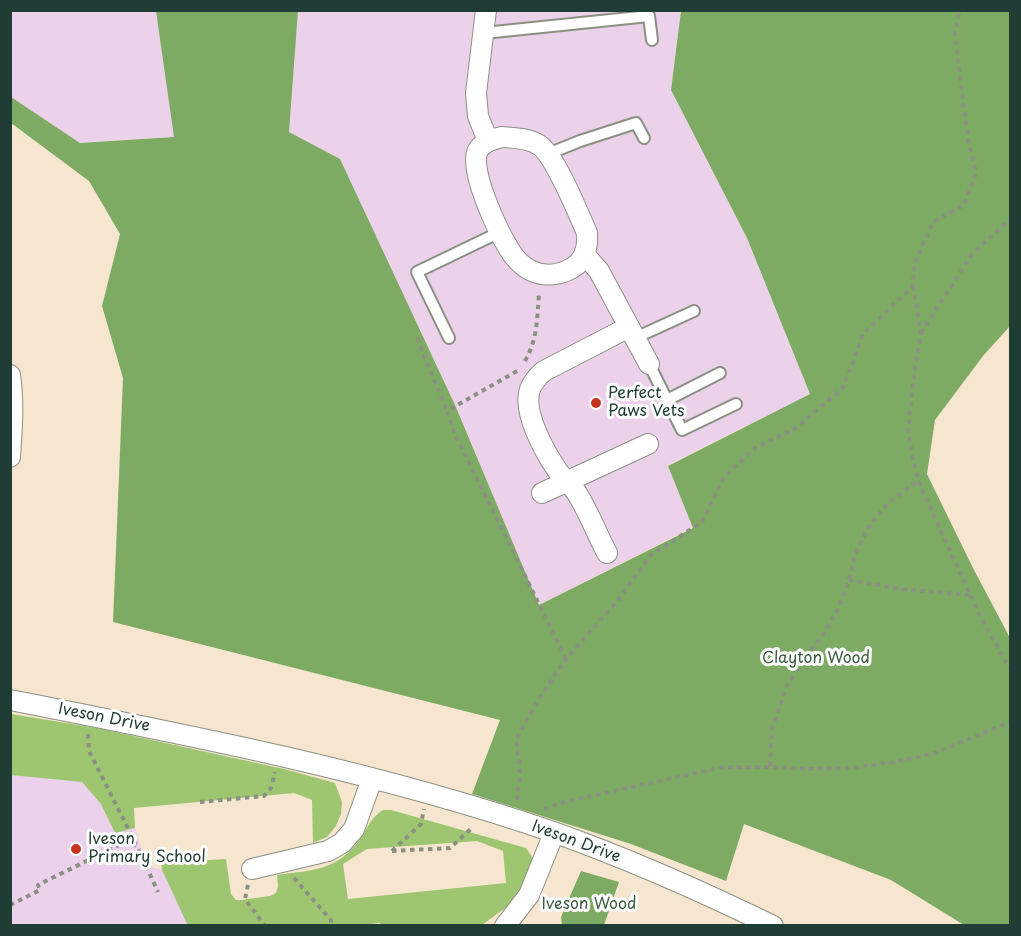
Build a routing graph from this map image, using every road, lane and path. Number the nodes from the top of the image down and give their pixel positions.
1 (486, 10) edge
2 (960, 10) edge
3 (484, 33) junction
4 (652, 40) dead end
5 (644, 138) dead end
6 (488, 141) junction
7 (548, 154) junction
8 (1011, 219) edge
9 (501, 232) junction
10 (585, 255) junction
11 (545, 275) junction
12 (913, 286) junction
13 (694, 311) dead end
14 (632, 332) junction
15 (921, 333) junction
16 (417, 338) dead end
17 (448, 338) dead end
18 (649, 364) joint
19 (720, 373) dead end
20 (10, 375) edge
21 (667, 400) junction
22 (736, 404) dead end
23 (447, 411) junction
24 (648, 444) dead end
25 (10, 457) edge
26 (918, 481) junction
27 (567, 482) junction
28 (542, 494) dead end
29 (607, 553) dead end
30 (849, 580) junction
31 (970, 595) junction
32 (566, 659) junction
33 (1011, 669) edge
34 (10, 700) edge
35 (88, 715) junction
36 (1011, 722) edge
37 (278, 756) junction
38 (770, 767) junction
39 (372, 779) junction
40 (428, 794) junction
41 (200, 802) dead end
42 (515, 820) junction
43 (483, 826) dead end
44 (554, 833) junction
45 (137, 846) junction
46 (287, 861) junction
47 (252, 869) joint
48 (158, 892) dead end
49 (10, 905) edge
50 (265, 926) edge
51 (331, 926) edge
52 (505, 926) edge
53 (772, 926) edge

1 - 3 street
2 - 12 path
3 - 4 lane
3 - 6 street
5 - 7 lane
6 - 7 street
6 - 9 street
7 - 10 street
8 - 15 path
9 - 11 street
9 - 17 lane
10 - 11 street
10 - 14 street
11 - 23 path
12 - 15 path
12 - 32 path
13 - 14 lane
14 - 18 street
14 - 27 street
15 - 26 path
16 - 23 path
18 - 21 lane
19 - 21 lane
20 - 25 street
21 - 22 lane
23 - 32 path
24 - 27 street
26 - 30 path
26 - 31 path
27 - 28 street
27 - 29 street
30 - 31 path
30 - 38 path
31 - 33 path
32 - 42 path
34 - 35 street, Iveson Drive
35 - 37 street, Iveson Drive
35 - 45 path
36 - 38 path
37 - 39 street, Iveson Drive
37 - 41 path
38 - 42 path
39 - 40 street, Iveson Drive
39 - 46 street
40 - 42 street, Iveson Drive
40 - 43 path
42 - 44 street, Iveson Drive
44 - 52 street
44 - 53 street, Iveson Drive
45 - 48 path
45 - 49 path
46 - 47 street
46 - 51 path
47 - 50 path

